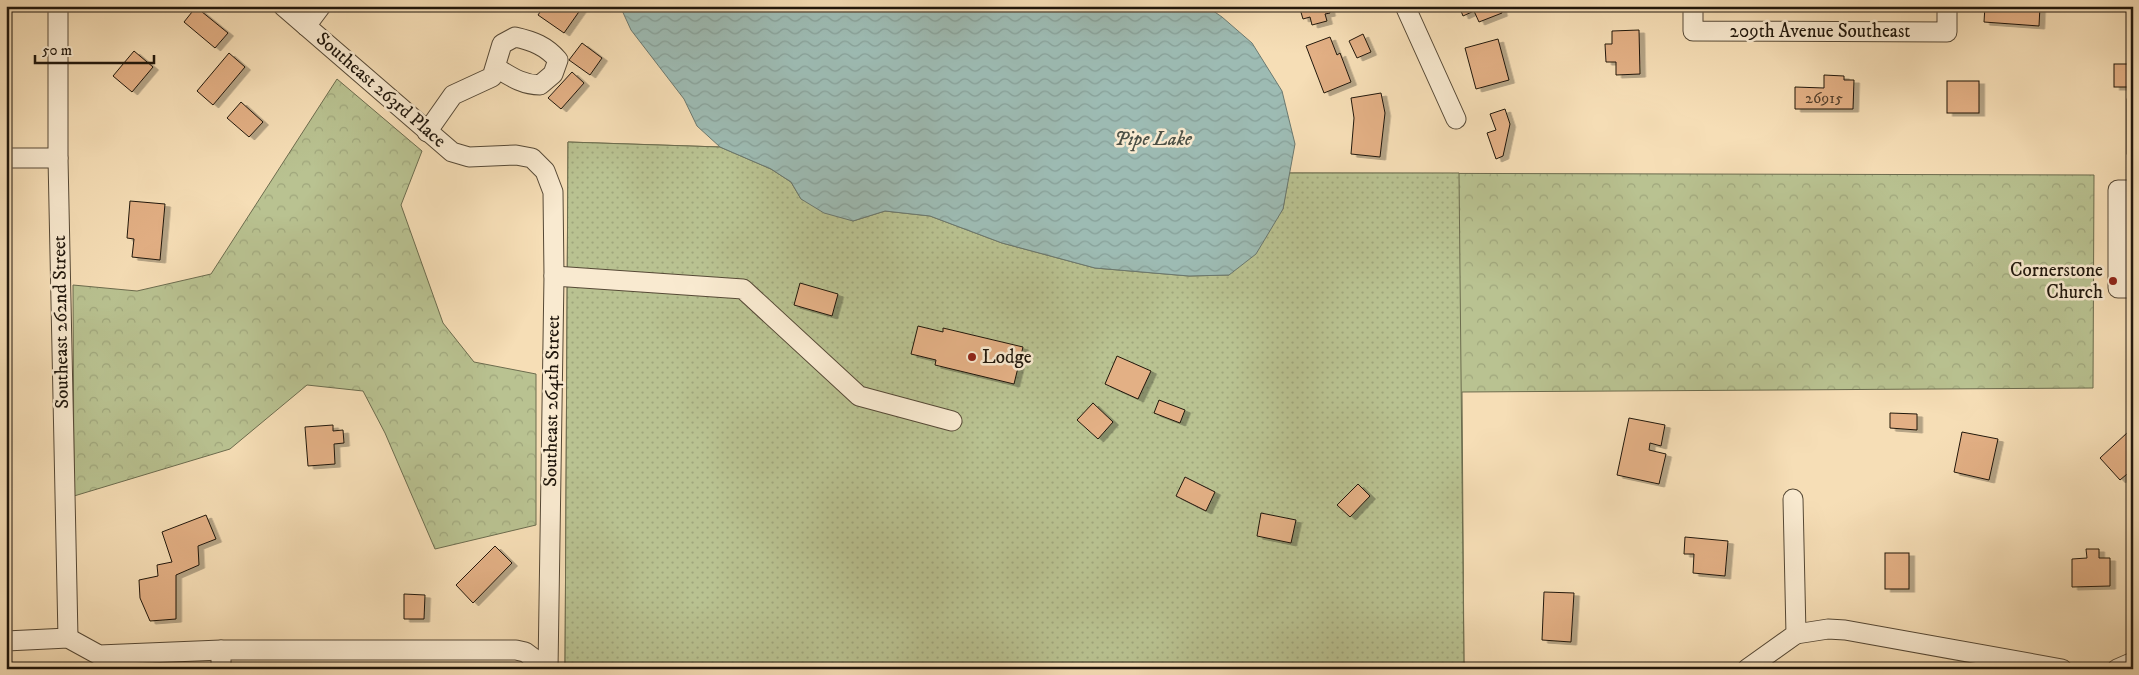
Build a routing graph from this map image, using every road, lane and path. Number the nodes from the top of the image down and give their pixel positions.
1 (58, 6) edge
2 (284, 6) edge
3 (321, 6) edge
4 (1405, 6) edge
5 (1693, 6) edge
6 (1947, 6) edge
7 (306, 26) junction
8 (495, 67) dead end
9 (1456, 119) dead end
10 (427, 132) junction
11 (516, 155) joint
12 (6, 158) edge
13 (58, 158) junction
14 (2133, 190) edge
15 (554, 276) junction
16 (2133, 288) edge
17 (952, 421) dead end
18 (1793, 499) dead end
19 (1796, 634) junction
20 (68, 638) junction
21 (6, 641) edge
22 (221, 660) edge
23 (2133, 662) edge
24 (548, 669) edge
25 (1747, 669) edge
26 (2062, 669) edge
27 (2117, 669) edge

1 - 13 street, Southeast 262nd Street
2 - 7 street, Southeast 263rd Place
3 - 7 street
4 - 9 street
5 - 6 street, 209th Avenue Southeast
7 - 10 street, Southeast 263rd Place
8 - 10 street
10 - 11 street, Southeast 263rd Place
11 - 15 street, Southeast 264th Street
12 - 13 street
13 - 20 street, Southeast 262nd Street
14 - 16 street
15 - 17 street
15 - 24 street, Southeast 264th Street
18 - 19 street
19 - 25 street
19 - 26 street
20 - 21 street
20 - 22 street
22 - 24 street
23 - 27 street

